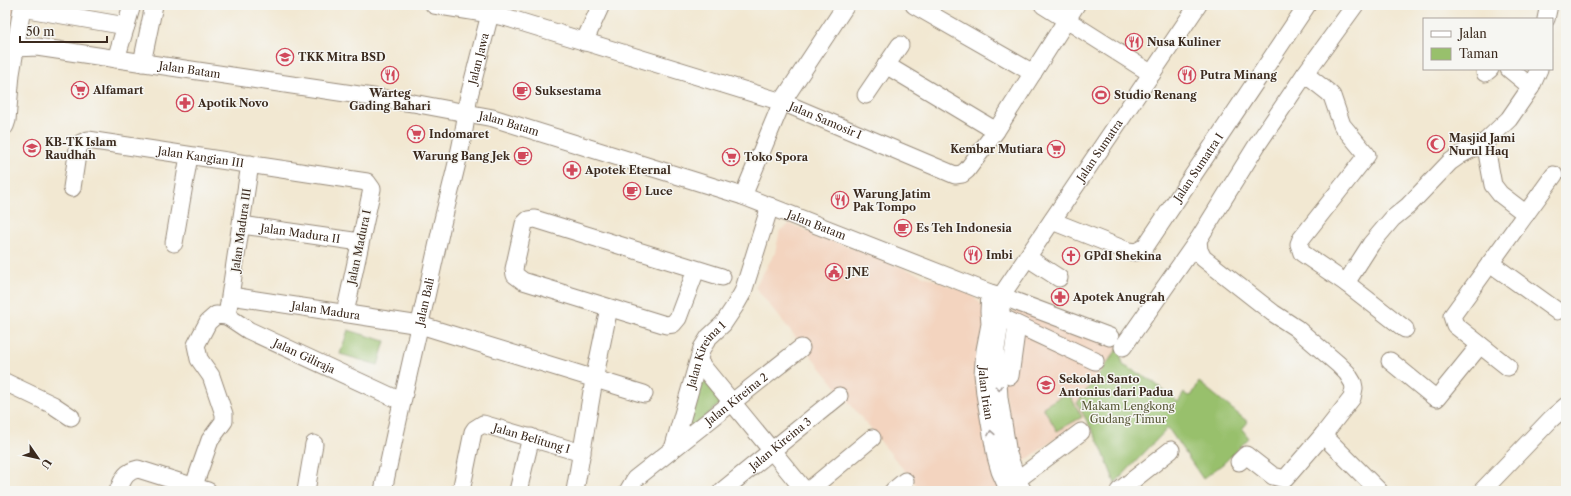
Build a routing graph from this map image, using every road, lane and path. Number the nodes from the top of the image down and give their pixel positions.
1 (132, 5) edge
2 (154, 5) edge
3 (434, 5) edge
4 (601, 5) edge
5 (846, 5) edge
6 (914, 5) edge
7 (1043, 5) edge
8 (1076, 5) edge
9 (1198, 5) edge
10 (1307, 5) edge
11 (1355, 5) edge
12 (1549, 5) edge
13 (22, 6) edge
14 (492, 9) edge
15 (1546, 18) edge
16 (1067, 19) junction
17 (126, 26) junction
18 (584, 42) junction
19 (900, 45) dead end
20 (10, 50) edge
21 (116, 59) junction
22 (142, 63) junction
23 (886, 65) junction
24 (1510, 70) edge
25 (1539, 70) edge
26 (1033, 73) junction
27 (1152, 74) junction
28 (1305, 74) junction
29 (1531, 87) junction
30 (866, 95) dead end
31 (782, 102) junction
32 (467, 112) junction
33 (5, 126) edge
34 (996, 131) junction
35 (1485, 142) junction
36 (189, 156) junction
37 (250, 164) junction
38 (1554, 175) dead end
39 (367, 182) joint
40 (72, 188) dead end
41 (744, 196) junction
42 (770, 206) junction
43 (1526, 214) junction
44 (1052, 221) junction
45 (242, 225) junction
46 (1198, 240) junction
47 (360, 242) junction
48 (174, 243) dead end
49 (1028, 258) junction
50 (1490, 263) junction
51 (696, 270) junction
52 (722, 277) dead end
53 (1059, 278) dead end
54 (1346, 283) junction
55 (996, 295) junction
56 (231, 296) junction
57 (609, 308) junction
58 (1557, 311) dead end
59 (345, 313) junction
60 (227, 316) junction
61 (1002, 318) junction
62 (420, 325) junction
63 (1017, 325) junction
64 (1405, 329) dead end
65 (1110, 337) dead end
66 (1480, 345) junction
67 (1123, 347) dead end
68 (801, 348) dead end
69 (1095, 361) dead end
70 (1390, 361) dead end
71 (699, 362) junction
72 (1508, 367) dead end
73 (1010, 376) dead end
74 (594, 380) junction
75 (5, 382) edge
76 (644, 394) dead end
77 (838, 396) dead end
78 (401, 401) junction
79 (732, 402) junction
80 (1566, 406) edge
81 (71, 417) dead end
82 (1081, 432) dead end
83 (1323, 435) junction
84 (531, 437) junction
85 (872, 438) dead end
86 (314, 444) dead end
87 (672, 449) junction
88 (1171, 450) dead end
89 (771, 451) junction
90 (582, 453) junction
91 (1002, 455) junction
92 (1239, 462) dead end
93 (1014, 487) edge
94 (198, 489) edge
95 (118, 491) edge
96 (306, 491) edge
97 (382, 491) edge
98 (461, 491) edge
99 (518, 491) edge
100 (575, 491) edge
101 (628, 491) edge
102 (722, 491) edge
103 (807, 491) edge
104 (1119, 491) edge
105 (1379, 491) edge
106 (1482, 491) edge

1 - 17 street
2 - 22 street
3 - 14 street, Jalan Samosir I
4 - 18 street
5 - 31 street
6 - 26 street
7 - 16 street
8 - 16 street, Jalan Samosir I
9 - 27 street, Jalan Sumatra
10 - 44 street, Jalan Sumatra I
11 - 28 street
12 - 15 street
13 - 17 street
13 - 20 street
14 - 18 street, Jalan Samosir I
14 - 32 street, Jalan Jawa
16 - 26 street, Jalan Samosir I
16 - 27 street
17 - 21 street
18 - 31 street, Jalan Samosir I
19 - 23 street
20 - 21 street, Jalan Batam
20 - 33 street
21 - 22 street, Jalan Batam
22 - 32 street, Jalan Batam
23 - 30 street
23 - 34 street
24 - 29 street
25 - 29 street
26 - 34 street, Jalan Samosir I
27 - 44 street, Jalan Sumatra
28 - 46 street
28 - 54 street
29 - 35 street
31 - 34 street, Jalan Samosir I
31 - 41 street
32 - 41 street, Jalan Batam
32 - 62 street, Jalan Bali
35 - 43 street
35 - 54 street
36 - 37 street, Jalan Kangian III
36 - 40 street, Jalan Kangian III
36 - 48 street
37 - 39 street, Jalan Kangian III
37 - 45 street, Jalan Madura III
38 - 43 street
39 - 47 street, Jalan Madura I
41 - 42 street, Jalan Batam
42 - 55 street, Jalan Batam
42 - 71 street, Jalan Kireina 1
43 - 50 street
44 - 49 street, Jalan Sumatra
45 - 47 street, Jalan Madura II
45 - 56 street, Jalan Madura III
46 - 67 street
46 - 83 street
47 - 59 street, Jalan Madura I
49 - 53 street
49 - 55 street, Jalan Sumatra
50 - 58 street
50 - 66 street
51 - 52 street
51 - 57 street
51 - 57 street
54 - 64 street
55 - 61 street, Jalan Irian
55 - 65 street, Jalan Batam
91 -> 55 street, Jalan Irian
56 - 59 street, Jalan Madura
56 - 60 street
57 - 74 street
59 - 62 street, Jalan Madura
60 - 78 street, Jalan Giliraja
60 - 94 street
61 - 63 street
61 -> 91 street, Jalan Irian
62 - 74 street, Jalan Madura
62 - 78 street, Jalan Bali
63 - 69 street
63 - 73 street
66 - 70 street
66 - 72 street
68 - 79 street, Jalan Kireina 2
71 - 79 street
71 - 87 street, Jalan Kireina 1
74 - 76 street, Jalan Madura
74 - 90 street
75 - 81 street
77 - 89 street, Jalan Kireina 3
78 - 97 street, Jalan Bali
79 - 87 street, Jalan Kireina 2
79 - 89 street
80 - 106 street
82 - 93 street, Jalan Irian
83 - 92 street
83 - 105 street
84 - 90 street, Jalan Belitung I
84 - 98 street, Jalan Belitung I
84 - 99 street
85 - 103 street
86 - 96 street
87 - 101 street
88 - 104 street
89 - 102 street, Jalan Kireina 3
89 - 103 street
90 - 100 street
91 - 93 street, Jalan Irian
94 - 95 street

